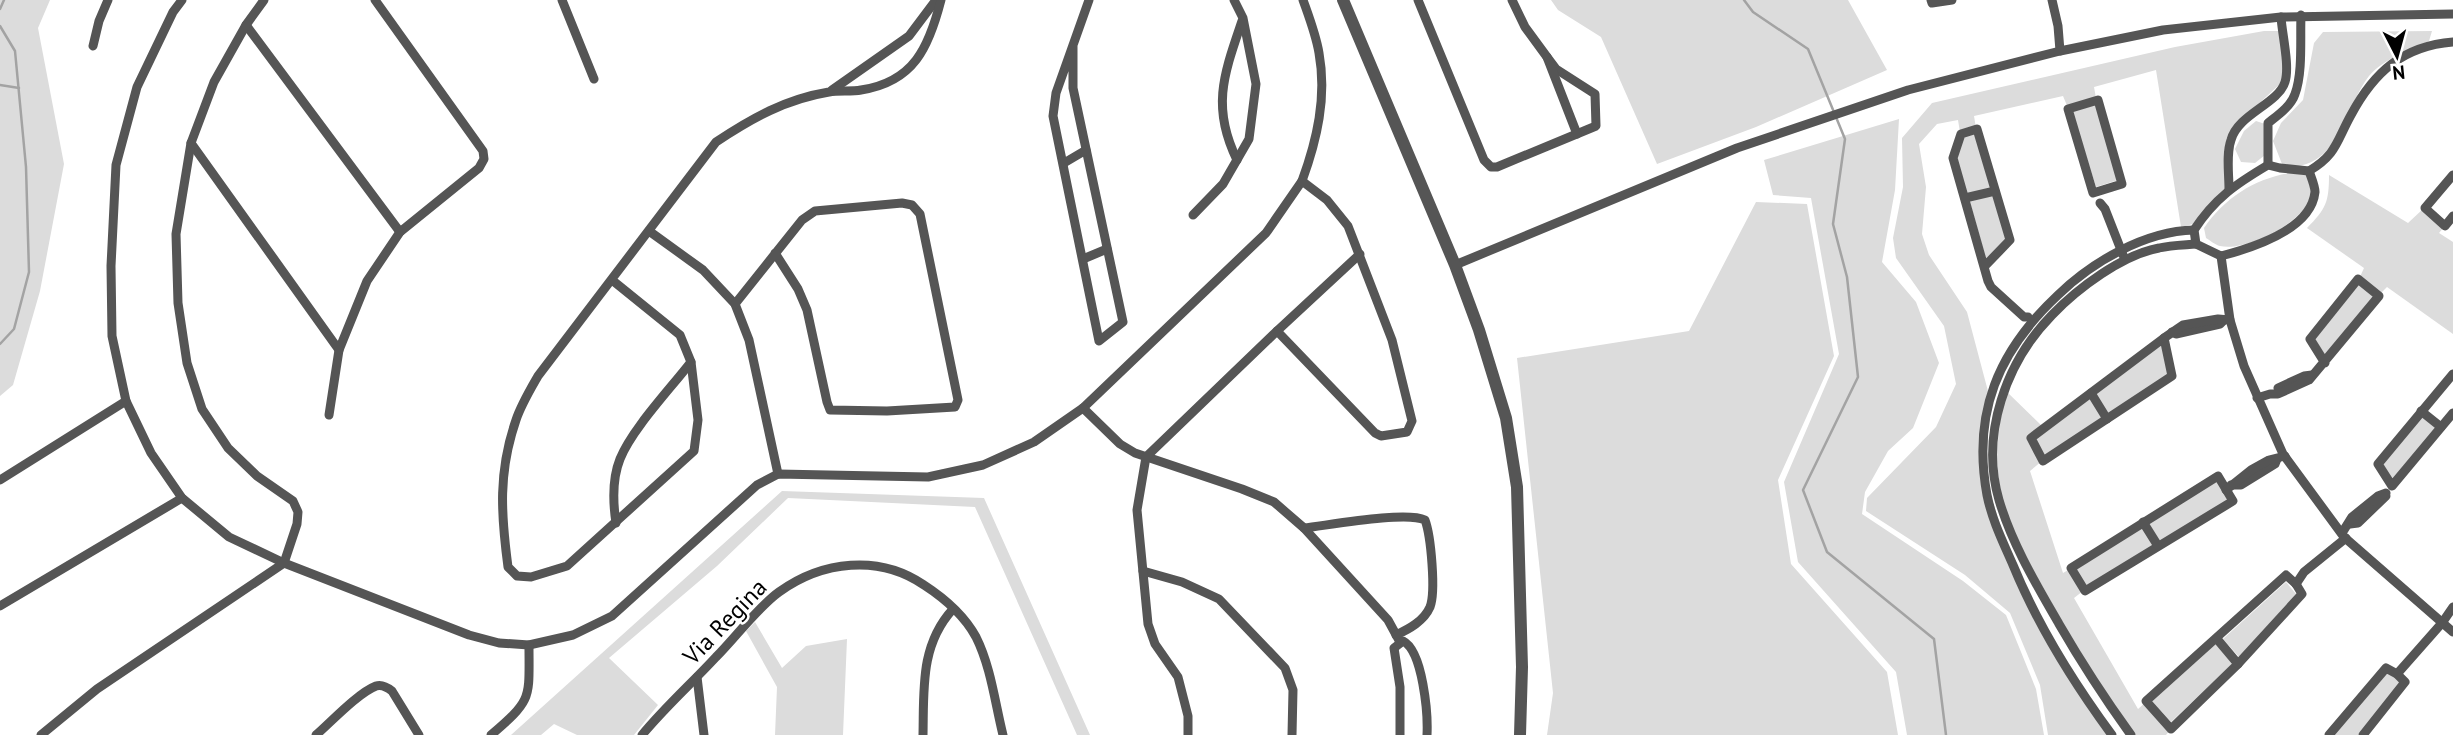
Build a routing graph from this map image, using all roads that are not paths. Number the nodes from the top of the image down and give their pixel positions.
1 (108, 0) edge
2 (182, 0) edge
3 (264, 0) edge
4 (375, 0) edge
5 (562, 0) edge
6 (938, 0) edge
7 (1089, 0) edge
8 (1234, 0) edge
9 (1303, 0) edge
10 (1343, 0) edge
11 (1418, 0) edge
12 (1512, 0) edge
13 (1931, 0) edge
14 (1952, 0) edge
15 (2052, 0) edge
16 (2453, 14) edge
17 (2301, 15) junction
18 (2281, 17) junction
19 (1243, 18) junction
20 (246, 24) junction
21 (2453, 42) edge
22 (1073, 45) junction
23 (93, 46) dead end
24 (2060, 51) junction
25 (1547, 57) junction
26 (594, 79) dead end
27 (830, 91) junction
28 (2257, 110) junction
29 (2269, 123) junction
30 (1577, 134) junction
31 (191, 143) junction
32 (1086, 150) junction
33 (1237, 160) junction
34 (1064, 163) junction
35 (2268, 165) junction
36 (2309, 171) junction
37 (2453, 175) edge
38 (1302, 181) junction
39 (2229, 188) junction
40 (1995, 191) junction
41 (2098, 191) junction
42 (1965, 198) junction
43 (1193, 215) dead end
44 (2453, 216) edge
45 (2194, 230) junction
46 (649, 231) junction
47 (400, 232) junction
48 (2196, 244) junction
49 (1107, 249) junction
50 (2122, 252) junction
51 (775, 253) junction
52 (1360, 254) junction
53 (2221, 256) junction
54 (1083, 259) junction
55 (1455, 265) junction
56 (1985, 266) junction
57 (612, 280) junction
58 (735, 304) junction
59 (2030, 318) junction
60 (2226, 320) junction
61 (2039, 328) junction
62 (1277, 331) junction
63 (2168, 335) junction
64 (339, 350) junction
65 (691, 362) junction
66 (2325, 363) junction
67 (2453, 374) edge
68 (2091, 393) junction
69 (2257, 398) junction
70 (126, 401) junction
71 (1083, 408) junction
72 (2421, 411) junction
73 (2453, 413) edge
74 (329, 415) dead end
75 (2107, 419) junction
76 (2441, 428) junction
77 (1146, 457) junction
78 (2281, 458) junction
79 (778, 474) junction
80 (0, 480) edge
81 (2229, 488) junction
82 (2389, 490) junction
83 (182, 498) junction
84 (2143, 522) junction
85 (616, 523) junction
86 (1304, 528) junction
87 (2344, 536) junction
88 (2158, 546) junction
89 (2022, 557) junction
90 (2011, 562) junction
91 (284, 563) junction
92 (1143, 571) junction
93 (2298, 582) junction
94 (0, 606) edge
95 (2453, 607) edge
96 (953, 609) junction
97 (2442, 623) junction
98 (2453, 632) edge
99 (1398, 638) junction
100 (2217, 639) junction
101 (529, 645) junction
102 (2238, 664) junction
103 (2397, 674) junction
104 (697, 677) junction
105 (41, 735) edge
106 (316, 735) edge
107 (419, 735) edge
108 (491, 735) edge
109 (642, 735) edge
110 (704, 735) edge
111 (923, 735) edge
112 (1003, 735) edge
113 (1188, 735) edge
114 (1292, 735) edge
115 (1400, 735) edge
116 (1427, 735) edge
117 (1520, 735) edge
118 (2112, 735) edge
119 (2131, 735) edge
120 (2329, 735) edge
121 (2363, 735) edge

1 - 23 street
2 - 70 street
3 - 20 street
4 - 47 street
5 - 26 street
6 - 27 street
6 - 27 street
7 - 22 street
8 - 19 street
9 - 38 street
10 - 55 street
11 - 30 street
12 - 25 street
13 - 14 street
15 - 24 street
16 - 17 street
17 - 18 street
17 - 29 street
18 - 24 street
18 - 28 street
19 - 33 street
19 - 33 street
20 - 31 street
20 - 47 street
21 - 36 street
22 - 32 street
22 - 34 street
24 - 55 street
25 - 30 street
25 - 30 street
27 - 46 street
28 - 29 street
28 - 39 street
29 - 35 street
31 - 64 street
31 - 91 street
32 - 34 street
32 - 49 street
33 - 43 street
34 - 54 street
35 - 36 street
35 - 39 street
36 - 53 street
37 - 44 street
38 - 52 street
38 - 71 street
39 - 45 street
40 - 42 street
40 - 42 street
40 - 56 street
41 - 41 street
41 - 50 street
42 - 56 street
45 - 48 street
45 - 50 street
46 - 57 street
46 - 58 street
47 - 64 street
48 - 50 street
48 - 53 street
49 - 54 street
49 - 54 street
50 - 59 street
50 - 61 street
51 - 51 street
51 - 58 street
52 - 62 street
52 - 62 street
53 - 60 street
55 - 117 street
56 - 59 street
57 - 65 street
57 - 85 street
58 - 79 street
59 - 61 street
59 - 90 street
60 - 63 street
60 - 69 street
61 - 89 street
62 - 77 street
63 - 68 street
63 - 75 street
64 - 74 street
65 - 85 street
65 - 85 street
66 - 66 street
66 - 69 street
67 - 72 street
68 - 75 street
68 - 75 street
69 - 78 street
70 - 80 street
70 - 83 street
71 - 77 street
71 - 79 street
72 - 76 street
72 - 82 street
73 - 76 street
76 - 82 street
77 - 86 street
77 - 92 street
78 - 81 street
78 - 87 street
79 - 101 street
81 - 84 street
81 - 88 street
82 - 87 street
83 - 91 street
83 - 94 street
84 - 88 street
84 - 88 street
86 - 99 street
86 - 99 street
87 - 93 street
87 - 97 street
89 - 90 street
89 - 119 street
90 - 118 street
91 - 101 street
91 - 105 street
92 - 113 street
92 - 114 street
93 - 100 street
93 - 102 street
95 - 97 street
96 - 104 street, Via Regina
96 - 111 street
96 - 112 street, Via Regina
97 - 98 street
97 - 103 street
99 - 115 street
99 - 116 street
100 - 102 street
100 - 102 street
101 - 108 street
103 - 120 street
103 - 121 street
104 - 109 street, Via Regina
104 - 110 street
106 - 107 street

